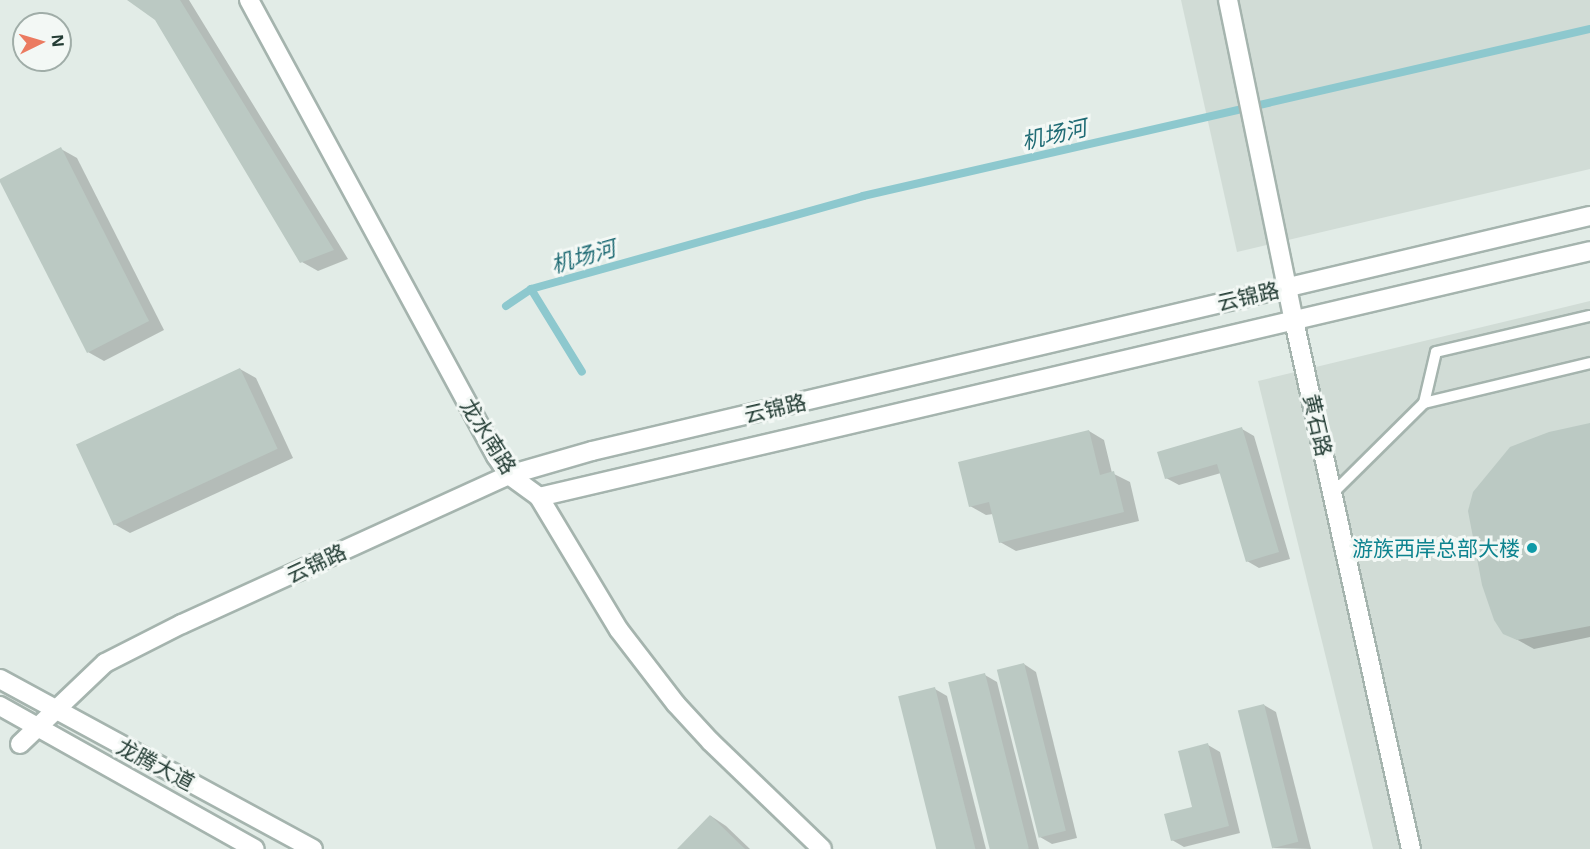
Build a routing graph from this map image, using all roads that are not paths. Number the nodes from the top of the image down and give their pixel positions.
1 (249, 0) edge
2 (1228, 0) edge
3 (1590, 216) edge
4 (1590, 251) edge
5 (1288, 286) junction
6 (1590, 316) edge
7 (1294, 321) junction
8 (1590, 363) edge
9 (1424, 403) junction
10 (508, 475) junction
11 (1334, 492) junction
12 (539, 497) junction
13 (0, 679) edge
14 (0, 706) edge
15 (56, 710) junction
16 (37, 727) junction
17 (20, 744) dead end
18 (255, 849) edge
19 (313, 849) edge
20 (822, 849) edge
21 (1411, 849) edge

1 - 10 main road, 龙水南路
2 - 5 main road, 黄石路
3 - 5 main road, 云锦路
4 - 7 main road, 云锦路
5 - 7 main road, 黄石路
5 - 10 main road, 云锦路
6 - 9 lane
7 - 11 main road, 黄石路
7 - 12 main road, 云锦路
8 - 9 lane
9 - 11 lane
10 - 12 main road, 龙水南路
10 - 15 main road, 云锦路
11 - 21 main road, 黄石路
12 - 20 main road, 龙水南路
13 - 15 main road, 龙腾大道
14 - 16 main road, 龙腾大道
15 - 16 main road, 云锦路
15 - 19 main road, 龙腾大道
16 - 17 main road, 云锦路
16 - 18 main road, 龙腾大道

